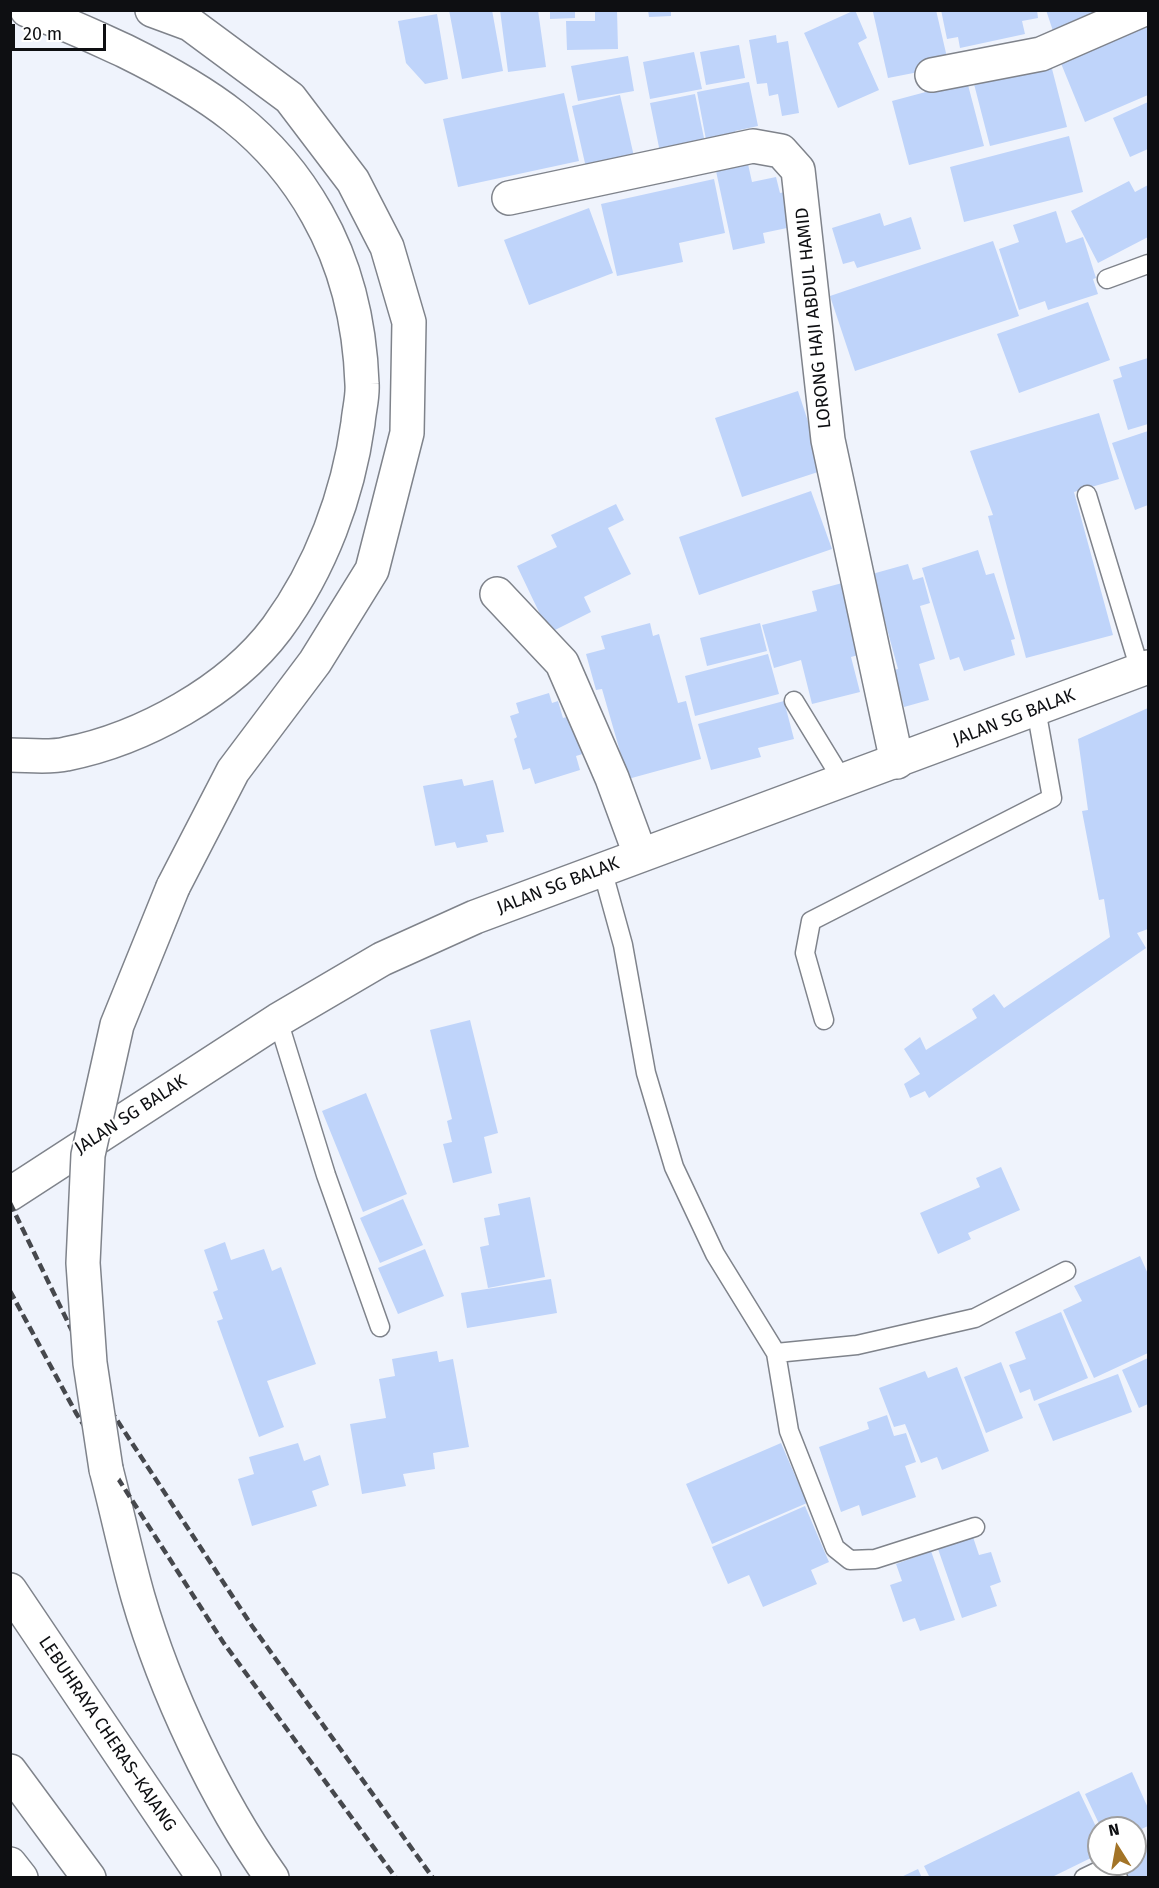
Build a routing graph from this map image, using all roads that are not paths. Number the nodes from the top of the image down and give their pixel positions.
1 (27, 10) edge
2 (152, 10) edge
3 (1142, 10) edge
4 (932, 75) dead end
5 (509, 198) dead end
6 (1149, 264) edge
7 (1107, 279) dead end
8 (1088, 495) dead end
9 (497, 594) dead end
10 (1144, 668) edge
11 (794, 701) dead end
12 (1036, 709) junction
13 (10, 755) edge
14 (897, 762) junction
15 (843, 781) junction
16 (640, 854) junction
17 (602, 869) junction
18 (278, 1020) junction
19 (824, 1020) dead end
20 (10, 1194) edge
21 (1066, 1271) dead end
22 (380, 1327) dead end
23 (776, 1353) junction
24 (975, 1527) dead end
25 (10, 1590) edge
26 (10, 1771) edge
27 (10, 1864) edge
28 (21, 1878) edge
29 (89, 1878) edge
30 (204, 1878) edge
31 (272, 1878) edge
32 (1084, 1878) edge
33 (1118, 1878) edge

1 - 13 main road
2 - 31 main road, bridge
3 - 4 main road
5 - 14 main road, LORONG HAJI ABDUL HAMID
6 - 7 lane
8 - 10 lane
9 - 16 main road
10 - 12 main road, JALAN SG BALAK
11 - 15 lane
12 - 14 main road, JALAN SG BALAK
12 - 19 lane
14 - 15 main road, JALAN SG BALAK
15 - 16 main road, JALAN SG BALAK
16 - 17 main road, JALAN SG BALAK
17 - 18 main road, JALAN SG BALAK
17 - 23 lane
18 - 20 main road, JALAN SG BALAK
18 - 22 lane
21 - 23 lane
23 - 24 lane
25 - 30 main road, LEBUHRAYA CHERAS–KAJANG
26 - 29 main road
27 - 28 main road
32 - 33 lane

